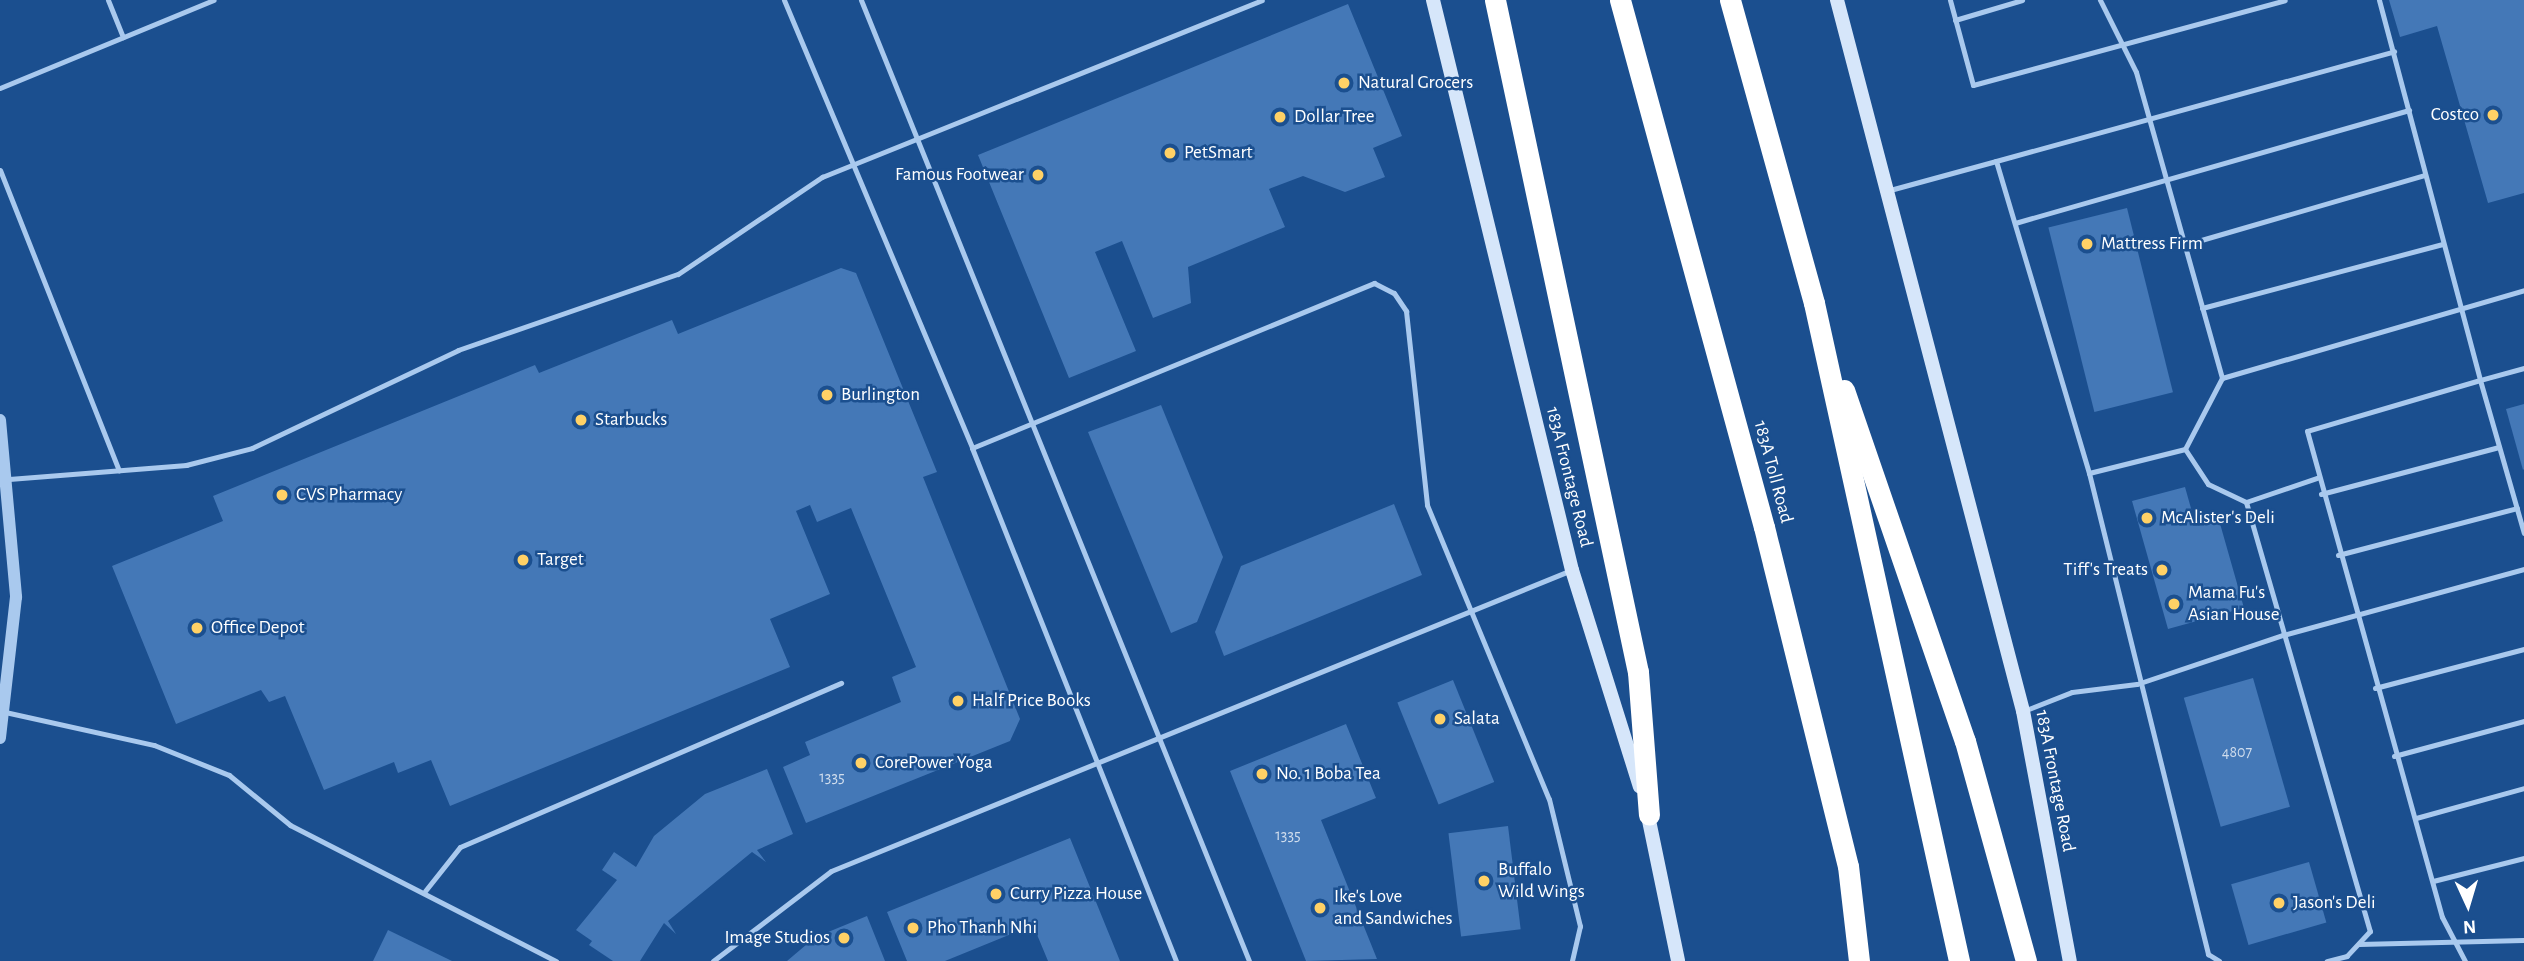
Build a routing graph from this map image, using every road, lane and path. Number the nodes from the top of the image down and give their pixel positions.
1 (108, 0) edge
2 (214, 0) edge
3 (784, 0) edge
4 (861, 0) edge
5 (1262, 0) edge
6 (1433, 0) edge
7 (1495, 0) edge
8 (1620, 0) edge
9 (1730, 0) edge
10 (1837, 0) edge
11 (1950, 0) edge
12 (2022, 0) edge
13 (2101, 0) edge
14 (2285, 0) edge
15 (2379, 0) edge
16 (1955, 20) junction
17 (123, 37) junction
18 (2123, 45) junction
19 (2394, 51) junction
20 (0, 88) edge
21 (2409, 110) junction
22 (2148, 116) junction
23 (919, 142) junction
24 (1996, 160) junction
25 (852, 165) junction
26 (0, 170) edge
27 (2425, 175) junction
28 (2166, 181) junction
29 (1887, 191) junction
30 (2015, 223) junction
31 (2443, 244) junction
32 (2184, 245) junction
33 (2524, 290) edge
34 (1814, 303) junction
35 (2458, 306) junction
36 (2202, 308) junction
37 (2524, 368) edge
38 (2222, 377) junction
39 (2480, 380) junction
40 (0, 420) edge
41 (1033, 423) junction
42 (2499, 447) junction
43 (972, 448) junction
44 (2185, 449) junction
45 (119, 470) junction
46 (2089, 473) junction
47 (2317, 478) junction
48 (5, 480) edge
49 (2321, 494) junction
50 (2246, 502) junction
51 (2517, 508) junction
52 (2524, 533) edge
53 (2338, 555) junction
54 (2524, 569) edge
55 (1572, 570) junction
56 (1472, 611) junction
57 (2354, 615) junction
58 (2283, 635) junction
59 (2524, 649) edge
60 (841, 683) dead end
61 (2137, 684) junction
62 (2375, 688) junction
63 (2023, 711) junction
64 (5, 712) junction
65 (2524, 721) edge
66 (0, 738) edge
67 (1164, 739) junction
68 (2394, 756) junction
69 (1098, 766) junction
70 (2524, 788) edge
71 (1648, 816) junction
72 (2416, 818) junction
73 (2524, 858) edge
74 (2433, 881) junction
75 (425, 891) junction
76 (2524, 940) edge
77 (2455, 942) junction
78 (2358, 945) junction
79 (556, 961) edge
80 (713, 961) edge
81 (1176, 961) edge
82 (1249, 961) edge
83 (1572, 961) edge
84 (1678, 961) edge
85 (1859, 961) edge
86 (1959, 961) edge
87 (2026, 961) edge
88 (2070, 961) edge
89 (2219, 961) edge
90 (2327, 961) edge
91 (2465, 961) edge

1 - 17 lane
2 - 17 lane
3 - 25 lane
4 - 23 lane
5 - 23 lane
6 - 55 main road, 183A Frontage Road
7 - 71 highway
8 - 85 highway, 183A Toll Road
9 - 34 highway
10 - 29 main road, 183A Frontage Road
11 - 16 lane
12 - 16 lane
13 - 18 lane
14 - 18 lane
15 - 19 lane
16 - 18 lane
17 - 20 lane
18 - 22 lane
19 - 21 lane
19 - 22 lane
21 - 27 lane
21 - 28 lane
22 - 24 lane
22 - 28 lane
23 - 25 lane
23 - 41 lane
24 - 29 lane
24 - 30 lane
25 - 43 lane
25 - 45 lane
26 - 45 lane
27 - 31 lane
27 - 32 lane
28 - 30 lane
28 - 32 lane
29 - 63 main road, 183A Frontage Road
30 - 46 lane
31 - 35 lane
31 - 36 lane
32 - 36 lane
33 - 35 lane
34 - 86 highway
34 - 87 highway
35 - 38 lane
35 - 39 lane
36 - 38 lane
37 - 39 lane
38 - 44 lane
39 - 42 lane
39 - 47 lane
40 - 48 street
41 - 43 lane
41 - 56 lane
41 - 67 lane
42 - 49 lane
42 - 51 lane
43 - 69 lane
44 - 46 lane
44 - 50 lane
45 - 48 lane
46 - 61 lane
47 - 49 lane
47 - 50 lane
48 - 64 street
49 - 53 lane
50 - 58 lane
51 - 52 lane
51 - 53 lane
53 - 57 lane
54 - 57 lane
55 - 56 lane
55 - 71 main road, 183A Frontage Road
56 - 67 lane
56 - 83 lane
57 - 58 lane
57 - 62 lane
58 - 61 lane
58 - 78 lane
59 - 62 lane
60 - 75 lane
61 - 63 lane
61 - 89 lane
62 - 68 lane
63 - 88 main road, 183A Frontage Road
64 - 66 street
64 - 75 lane
65 - 68 lane
67 - 69 lane
67 - 82 lane
68 - 72 lane
69 - 80 lane
69 - 81 lane
70 - 72 lane
71 - 84 main road, 183A Frontage Road
72 - 74 lane
73 - 74 lane
74 - 77 lane
75 - 79 lane
76 - 77 lane
77 - 78 lane
77 - 91 lane
78 - 90 lane

